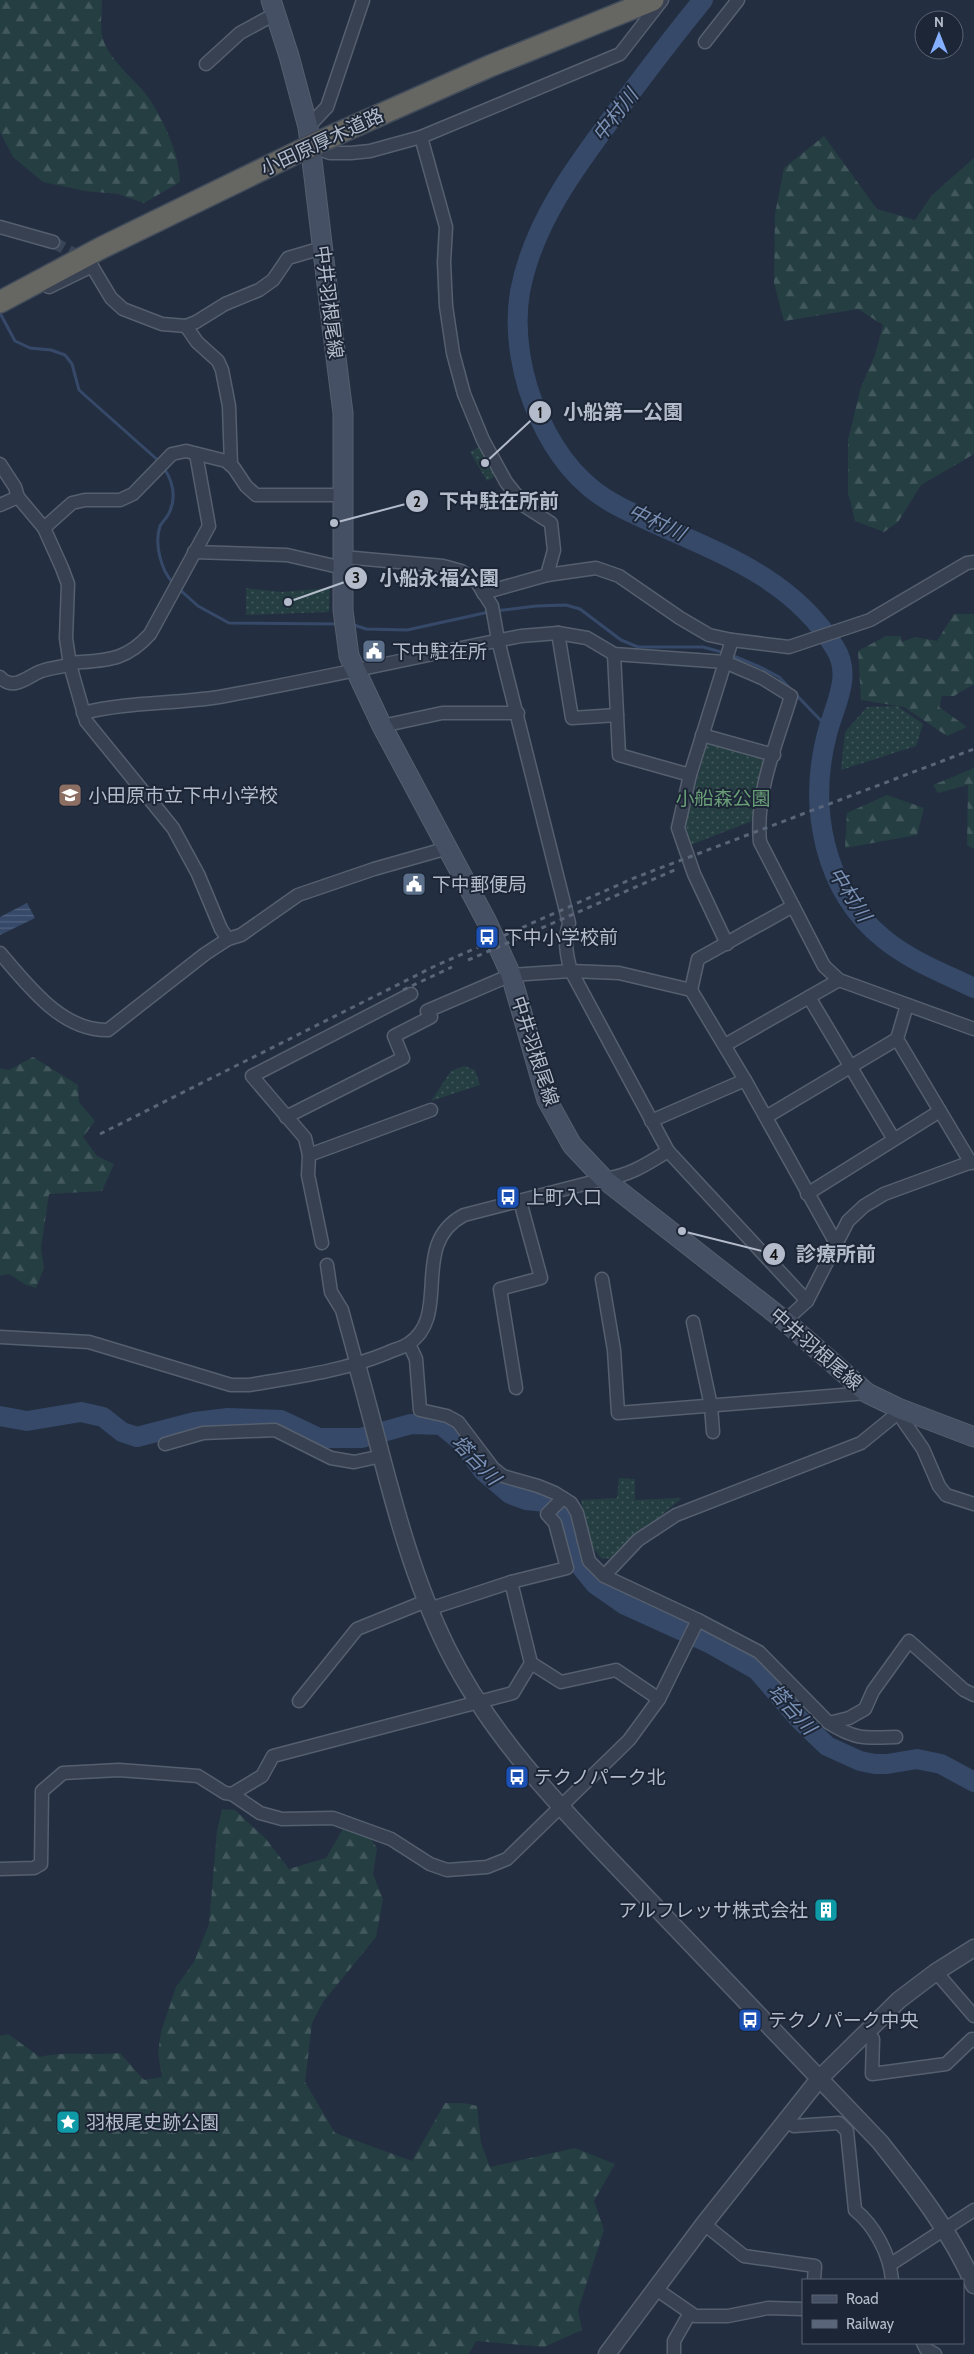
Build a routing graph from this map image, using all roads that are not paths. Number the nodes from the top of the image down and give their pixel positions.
1 (363, 0) edge
2 (614, 0) edge
3 (662, 0) edge
4 (738, 0) edge
5 (647, 2) edge
6 (273, 7) edge
7 (705, 42) dead end
8 (206, 64) dead end
9 (336, 127) junction
10 (421, 136) junction
11 (303, 141) junction
12 (0, 227) edge
13 (53, 242) tunnel mouth
14 (322, 248) junction
15 (0, 287) edge
16 (0, 302) edge
17 (0, 312) edge
18 (186, 326) junction
19 (196, 454) junction
20 (0, 464) edge
21 (230, 465) junction
22 (344, 495) junction
23 (18, 497) junction
24 (0, 505) edge
25 (44, 528) junction
26 (194, 552) junction
27 (343, 562) junction
28 (974, 562) edge
29 (547, 575) junction
30 (483, 593) junction
31 (558, 633) junction
32 (498, 640) junction
33 (730, 643) junction
34 (614, 654) junction
35 (725, 662) junction
36 (70, 664) junction
37 (356, 671) junction
38 (0, 677) edge
39 (518, 713) junction
40 (83, 714) junction
41 (617, 715) junction
42 (382, 726) junction
43 (702, 735) junction
44 (774, 755) junction
45 (690, 775) junction
46 (448, 848) junction
47 (793, 906) junction
48 (228, 939) junction
49 (727, 944) junction
50 (0, 953) edge
51 (571, 971) junction
52 (511, 975) junction
53 (839, 980) junction
54 (691, 990) junction
55 (411, 994) dead end
56 (809, 997) junction
57 (907, 1004) junction
58 (974, 1029) edge
59 (897, 1039) junction
60 (725, 1045) junction
61 (850, 1066) junction
62 (745, 1080) junction
63 (431, 1110) dead end
64 (940, 1111) junction
65 (286, 1118) junction
66 (766, 1118) junction
67 (651, 1121) junction
68 (893, 1138) junction
69 (668, 1151) junction
70 (309, 1155) junction
71 (972, 1162) edge
72 (604, 1179) junction
73 (807, 1194) junction
74 (520, 1201) junction
75 (322, 1243) dead end
76 (837, 1245) junction
77 (326, 1265) dead end
78 (602, 1279) dead end
79 (807, 1301) junction
80 (785, 1321) junction
81 (693, 1322) dead end
82 (0, 1336) edge
83 (409, 1344) junction
84 (357, 1365) junction
85 (516, 1388) dead end
86 (867, 1393) junction
87 (711, 1406) junction
88 (898, 1411) junction
89 (713, 1432) dead end
90 (974, 1437) edge
91 (165, 1444) dead end
92 (381, 1452) junction
93 (564, 1498) junction
94 (973, 1507) edge
95 (604, 1576) junction
96 (511, 1582) junction
97 (428, 1605) junction
98 (698, 1620) junction
99 (530, 1664) junction
100 (974, 1695) edge
101 (659, 1700) junction
102 (299, 1701) dead end
103 (479, 1702) junction
104 (829, 1723) junction
105 (896, 1738) dead end
106 (232, 1794) junction
107 (560, 1807) junction
108 (0, 1869) edge
109 (974, 1948) edge
110 (936, 1972) junction
111 (974, 2016) edge
112 (866, 2031) junction
113 (974, 2041) edge
114 (819, 2078) junction
115 (785, 2120) junction
116 (974, 2210) edge
117 (704, 2224) junction
118 (944, 2231) junction
119 (891, 2264) junction
120 (814, 2279) edge
121 (892, 2279) edge
122 (974, 2285) edge
123 (656, 2289) junction
124 (802, 2309) edge
125 (690, 2313) junction
126 (608, 2354) edge
127 (674, 2354) edge

1 - 11 street
2 - 9 highway, 小田原厚木道路
3 - 10 street
4 - 7 street
5 - 9 highway, 小田原厚木道路
6 - 8 street
6 - 11 main road, 中井羽根尾線
9 - 11 highway, 小田原厚木道路
10 - 11 street
10 - 29 street
11 - 14 main road, 中井羽根尾線
11 - 15 highway, 小田原厚木道路
11 - 16 highway, 小田原厚木道路
12 - 13 street
14 - 18 street
14 - 22 main road, 中井羽根尾線
17 - 18 street
18 - 21 street
19 - 21 street
19 - 25 street
19 - 26 street
20 - 23 street
21 - 22 street
22 - 27 main road, 中井羽根尾線
23 - 24 street
23 - 25 street
25 - 36 street
26 - 27 street
26 - 36 street
27 - 30 street
27 - 37 main road, 中井羽根尾線
28 - 33 street
29 - 30 street
29 - 33 street
30 - 32 street
31 - 32 street
31 - 34 street
31 - 41 street
32 - 37 street
32 - 39 street
33 - 35 street
34 - 35 street
34 - 41 street
35 - 43 street
35 - 44 street
36 - 38 street
36 - 40 street
37 - 40 street
37 - 42 main road, 中井羽根尾線
39 - 42 street
39 - 51 street
40 - 48 street
41 - 45 street
42 - 46 main road, 中井羽根尾線
43 - 44 street
43 - 45 street
44 - 47 street
45 - 49 street
46 - 48 street
46 - 52 main road, 中井羽根尾線
47 - 49 street
47 - 53 street
48 - 50 street
49 - 54 street
51 - 52 street
51 - 54 street
51 - 67 street
52 - 65 street
52 - 72 main road, 中井羽根尾線
53 - 56 street
53 - 57 street
54 - 60 street
55 - 65 street
56 - 60 street
56 - 61 street
57 - 58 street
57 - 59 street
59 - 61 street
59 - 64 street
60 - 62 street
61 - 66 street
61 - 68 street
62 - 66 street
62 - 67 street
63 - 70 street
64 - 68 street
64 - 71 street
65 - 70 street
66 - 73 street
67 - 69 street
68 - 73 street
69 - 72 street
69 - 79 street
70 - 75 street
71 - 76 street
72 - 74 street
72 - 80 main road, 中井羽根尾線
73 - 76 street
74 - 83 street
74 - 85 street
76 - 79 street
77 - 84 street
78 - 87 street
79 - 80 street
80 - 86 main road, 中井羽根尾線
81 - 87 street
82 - 84 street
83 - 84 street
83 - 93 street
84 - 92 street
86 - 87 street
86 - 88 main road, 中井羽根尾線
87 - 89 street
88 - 90 main road, 中井羽根尾線
88 - 94 street
88 - 95 street
91 - 92 street
92 - 97 street
93 - 95 street
93 - 96 street
95 - 98 street
96 - 97 street
96 - 99 street
97 - 102 street
97 - 103 street
98 - 101 street
98 - 104 street
99 - 101 street
99 - 103 street
100 - 104 street
101 - 107 street
103 - 106 street
103 - 107 street
104 - 105 street
106 - 107 street
106 - 108 street
107 - 114 street
109 - 110 street
110 - 111 street
110 - 112 street
112 - 113 street
112 - 114 street
114 - 115 street
114 - 118 street
115 - 117 street
115 - 119 street
116 - 118 street
117 - 120 street
117 - 123 street
118 - 119 street
118 - 122 street
119 - 121 street
123 - 125 street
123 - 126 street
124 - 125 street
125 - 127 street

